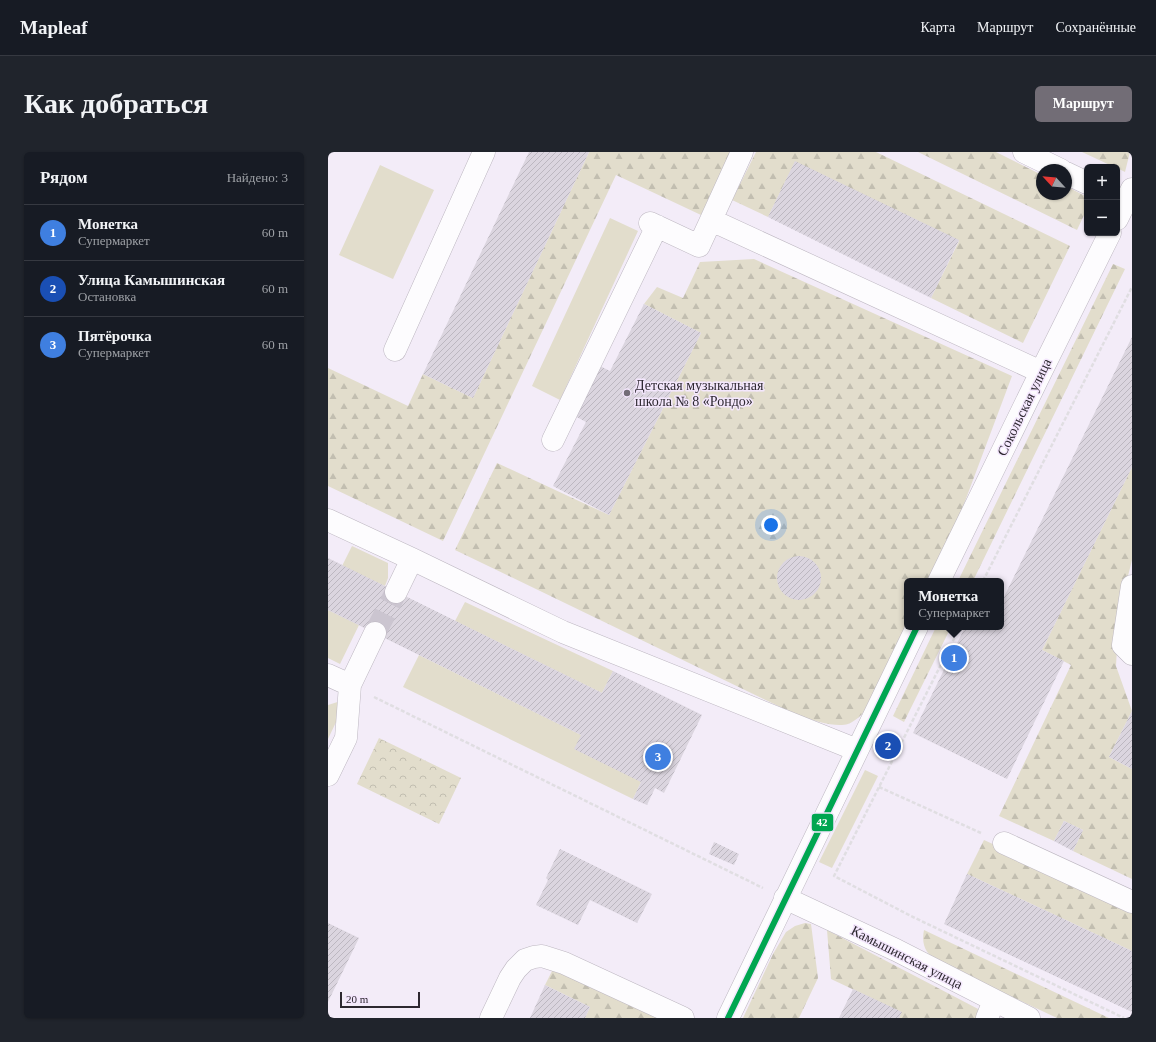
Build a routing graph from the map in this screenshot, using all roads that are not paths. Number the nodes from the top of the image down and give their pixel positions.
1 (484, 152) edge
2 (742, 152) edge
3 (1024, 152) edge
4 (1049, 164) edge
5 (1072, 176) edge
6 (1084, 182) edge
7 (711, 220) junction
8 (1109, 236) edge
9 (395, 350) dead end
10 (1041, 372) junction
11 (553, 440) dead end
12 (328, 520) edge
13 (412, 559) junction
14 (940, 578) edge
15 (1132, 586) edge
16 (396, 592) tunnel mouth
17 (916, 630) edge
18 (375, 633) tunnel mouth
19 (1132, 654) edge
20 (328, 675) edge
21 (350, 685) junction
22 (857, 750) junction
23 (328, 776) edge
24 (1004, 843) road end
25 (785, 898) junction
26 (1132, 902) edge
27 (990, 1010) edge
28 (491, 1018) edge
29 (683, 1018) edge
30 (728, 1018) edge
31 (1029, 1018) edge

1 - 9 street
2 - 7 street
3 - 4 street
5 - 6 street
7 - 10 street
7 - 11 street
8 - 10 street, Сокольская улица
10 - 14 street, Сокольская улица
12 - 13 street
13 - 16 street
13 - 22 street
15 - 19 street
17 - 22 street
18 - 21 street
20 - 21 street
21 - 23 street
22 - 25 street
24 - 26 street
25 - 27 street, Камышинская улица
25 - 30 street
27 - 31 street, Камышинская улица
28 - 29 street

